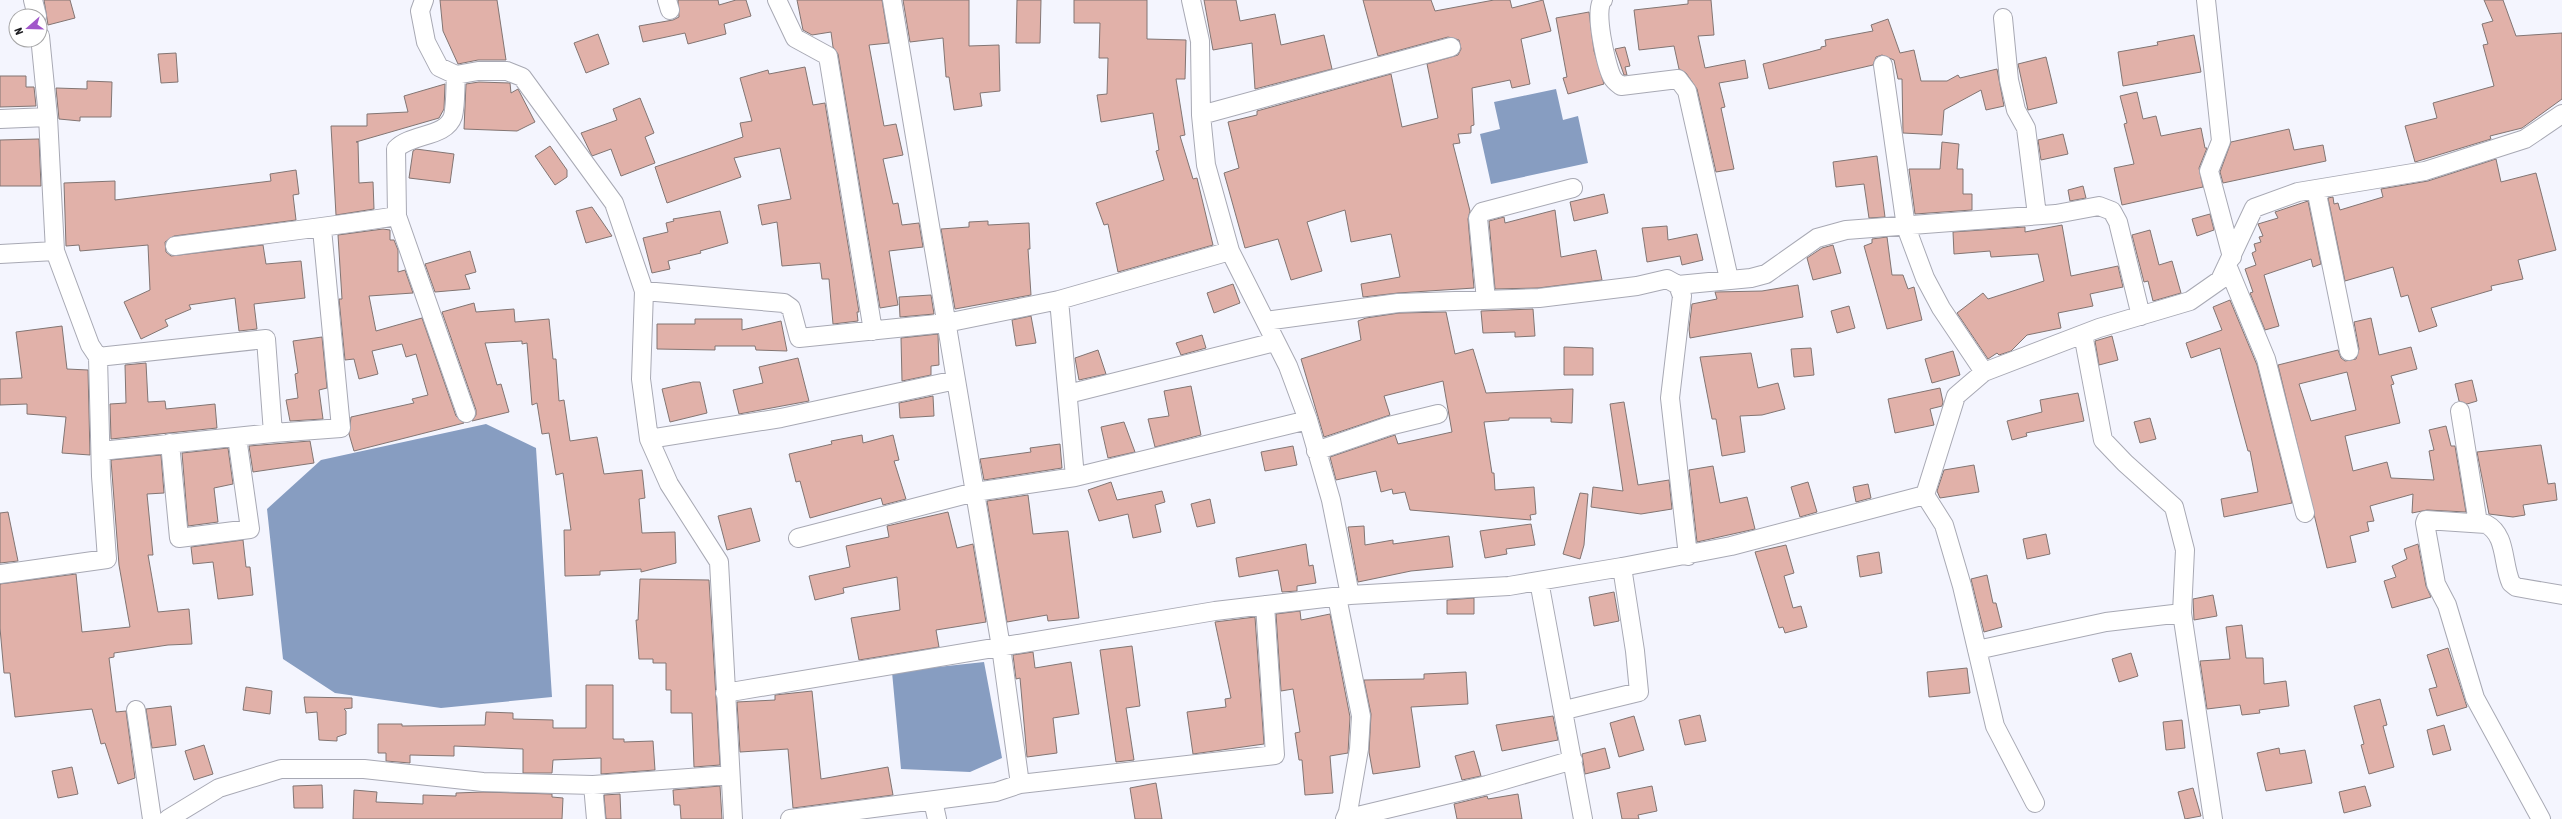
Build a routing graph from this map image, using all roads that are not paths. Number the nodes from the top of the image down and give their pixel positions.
1 (424, 0) edge
2 (777, 0) edge
3 (892, 0) edge
4 (1191, 0) edge
5 (1603, 0) edge
6 (2206, 0) edge
7 (2003, 18) dead end
8 (1451, 47) dead end
9 (41, 48) edge
10 (1883, 65) dead end
11 (456, 76) junction
12 (2562, 114) edge
13 (1201, 115) junction
14 (48, 117) junction
15 (0, 119) edge
16 (1573, 188) dead end
17 (2316, 189) junction
18 (2037, 215) junction
19 (397, 216) junction
20 (1906, 227) junction
21 (322, 229) junction
22 (175, 246) dead end
23 (55, 251) junction
24 (1230, 251) junction
25 (0, 254) edge
26 (2230, 261) junction
27 (1729, 278) junction
28 (1678, 285) junction
29 (644, 291) junction
30 (1059, 300) junction
31 (1486, 300) junction
32 (2141, 316) junction
33 (1266, 321) junction
34 (946, 323) junction
35 (872, 331) junction
36 (2083, 334) junction
37 (1275, 342) junction
38 (2348, 351) dead end
39 (98, 357) junction
40 (1984, 372) junction
41 (956, 380) junction
42 (1068, 394) junction
43 (2460, 411) dead end
44 (466, 413) dead end
45 (1438, 414) dead end
46 (1308, 420) junction
47 (273, 433) junction
48 (237, 437) junction
49 (649, 439) junction
50 (170, 444) junction
51 (101, 451) junction
52 (1316, 451) junction
53 (1076, 477) junction
54 (975, 492) junction
55 (1925, 495) junction
56 (2305, 513) dead end
57 (2478, 523) junction
58 (798, 538) dead end
59 (1688, 556) junction
60 (1622, 568) junction
61 (0, 574) edge
62 (1539, 581) junction
63 (2562, 595) edge
64 (1344, 596) junction
65 (1265, 605) junction
66 (2182, 613) junction
67 (1001, 647) junction
68 (1977, 650) junction
69 (724, 693) junction
70 (136, 710) dead end
71 (1564, 710) junction
72 (1573, 760) junction
73 (730, 775) junction
74 (1020, 784) junction
75 (593, 785) junction
76 (933, 801) junction
77 (2035, 803) dead end
78 (152, 819) edge
79 (168, 819) edge
80 (596, 819) edge
81 (733, 819) edge
82 (790, 819) edge
83 (937, 819) edge
84 (1345, 819) edge
85 (1583, 819) edge
86 (2213, 819) edge
87 (2541, 819) edge

1 - 11 street
2 - 35 street
3 - 34 street
4 - 13 street
5 - 27 street
6 - 26 street
7 - 18 street
8 - 13 street
9 - 14 street
10 - 20 street
11 - 19 street
11 - 29 street
12 - 17 street
13 - 24 street
14 - 15 street
14 - 23 street
16 - 31 street
17 - 26 street
17 - 38 street
18 - 20 street
18 - 32 street
19 - 21 street
19 - 44 street
20 - 27 street
20 - 40 street
21 - 22 street
21 - 47 street
23 - 25 street
23 - 39 street
24 - 30 street
24 - 33 street
26 - 32 street
26 - 56 street
27 - 28 street
28 - 31 street
28 - 59 street
29 - 35 street
29 - 49 street
30 - 34 street
30 - 42 street
31 - 33 street
32 - 36 street
33 - 37 street
34 - 35 street
34 - 41 street
36 - 40 street
36 - 66 street
37 - 42 street
37 - 46 street
39 - 47 street
39 - 51 street
40 - 55 street
41 - 49 street
41 - 54 street
42 - 53 street
43 - 57 street
45 - 52 street
46 - 52 street
46 - 53 street
47 - 48 street
48 - 50 street
48 - 50 street
49 - 69 street
50 - 51 street
51 - 61 street
52 - 64 street
53 - 54 street
54 - 58 street
54 - 67 street
55 - 59 street
55 - 68 street
57 - 63 street
57 - 87 street
59 - 60 street
60 - 62 street
60 - 71 street
62 - 64 street
62 - 71 street
64 - 65 street
64 - 84 street
65 - 67 street
65 - 74 street
66 - 68 street
66 - 86 street
67 - 69 street
67 - 74 street
68 - 77 street
69 - 73 street
70 - 78 street
71 - 72 street
72 - 84 street
72 - 85 street
73 - 75 street
73 - 81 street
74 - 76 street
75 - 79 street
75 - 80 street
76 - 82 street
76 - 83 street

